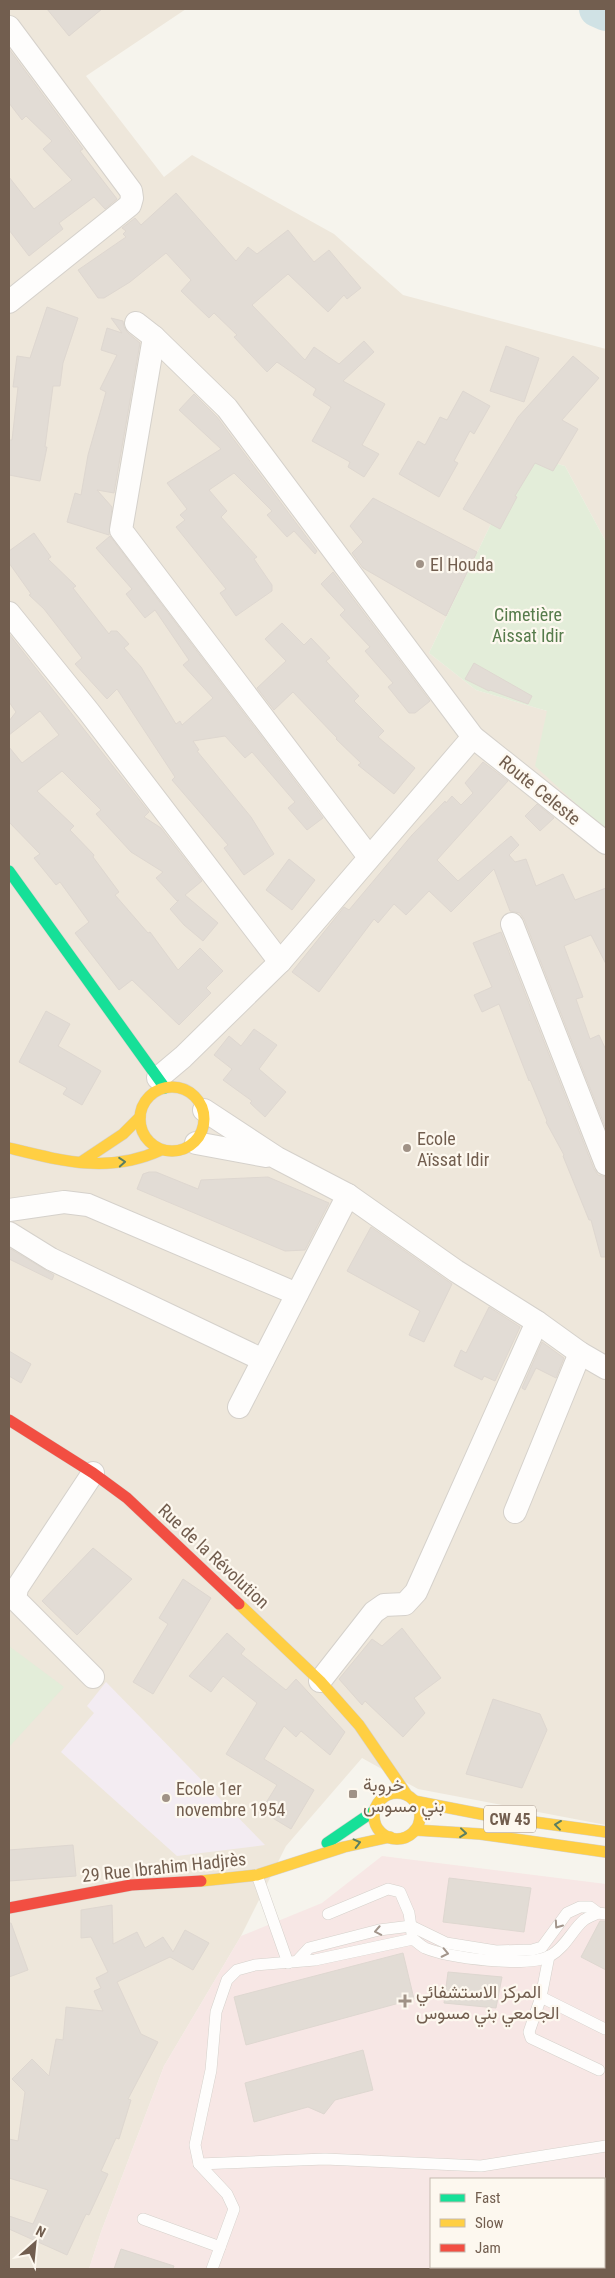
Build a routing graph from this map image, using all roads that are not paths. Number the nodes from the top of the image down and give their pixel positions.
1 (9, 27) edge
2 (9, 302) edge
3 (9, 613) edge
4 (473, 737) junction
5 (606, 843) edge
6 (369, 857) junction
7 (9, 871) edge
8 (512, 924) dead end
9 (280, 962) junction
10 (161, 1083) junction
11 (204, 1110) junction
12 (140, 1116) junction
13 (196, 1142) junction
14 (9, 1148) edge
15 (161, 1150) junction
16 (277, 1158) junction
17 (81, 1162) junction
18 (606, 1164) edge
19 (348, 1195) junction
20 (9, 1210) edge
21 (9, 1232) edge
22 (297, 1294) junction
23 (537, 1322) junction
24 (580, 1353) junction
25 (263, 1360) junction
26 (606, 1368) edge
27 (239, 1407) dead end
28 (9, 1420) edge
29 (93, 1473) junction
30 (515, 1512) dead end
31 (93, 1677) dead end
32 (320, 1681) junction
33 (373, 1744) junction
34 (382, 1788) junction
35 (411, 1798) junction
36 (374, 1811) junction
37 (415, 1830) junction
38 (606, 1832) edge
39 (390, 1837) junction
40 (606, 1852) edge
41 (294, 1864) junction
42 (257, 1875) junction
43 (9, 1908) edge
44 (328, 1914) dead end
45 (602, 1914) edge
46 (411, 1926) junction
47 (413, 1939) junction
48 (550, 1956) junction
49 (292, 1962) junction
50 (541, 1997) junction
51 (605, 2029) dead end
52 (599, 2070) dead end
53 (606, 2146) edge
54 (199, 2164) junction
55 (143, 2219) dead end
56 (220, 2247) junction
57 (212, 2269) edge

1 - 2 street
3 - 9 street
4 - 5 street, Route Celeste
4 - 6 street
4 - 6 street, Route Celeste
6 - 9 street
7 - 10 main road
8 - 18 street
9 - 10 street
10 - 11 main road
10 - 12 main road
11 - 13 main road
11 - 16 street
12 - 15 main road
12 - 17 main road
13 - 15 main road
13 - 16 street
14 - 17 main road
17 -> 15 main road
16 - 19 street
19 - 22 street
19 - 23 street
20 - 22 street
21 - 25 street
22 - 25 street
23 - 24 street
23 - 32 street
24 - 26 street
24 - 30 street
25 - 27 street
28 - 29 main road, Rue de la Révolution
29 - 31 street
29 - 32 main road, Rue de la Révolution
32 - 33 main road, Rue de la Révolution
33 - 34 main road
33 - 35 main road, Rue de la Révolution
34 - 35 main road
34 - 36 main road
35 - 37 main road
38 -> 35 main road, CW 45
36 - 39 main road
36 - 41 main road, 29 Rue Ibrahim Hadjrès
37 - 39 main road
37 -> 40 main road, CW 45
41 -> 39 main road, 29 Rue Ibrahim Hadjrès
41 - 42 main road, 29 Rue Ibrahim Hadjrès
42 - 43 main road, 29 Rue Ibrahim Hadjrès
42 - 49 lane
44 - 46 lane
45 -> 46 lane
45 - 48 lane
46 - 47 lane
46 -> 49 lane
47 -> 48 lane
47 - 49 lane
48 - 50 lane
49 - 54 lane
50 - 51 lane
50 - 52 lane
53 - 54 lane
54 - 56 lane
55 - 56 lane
56 - 57 lane

